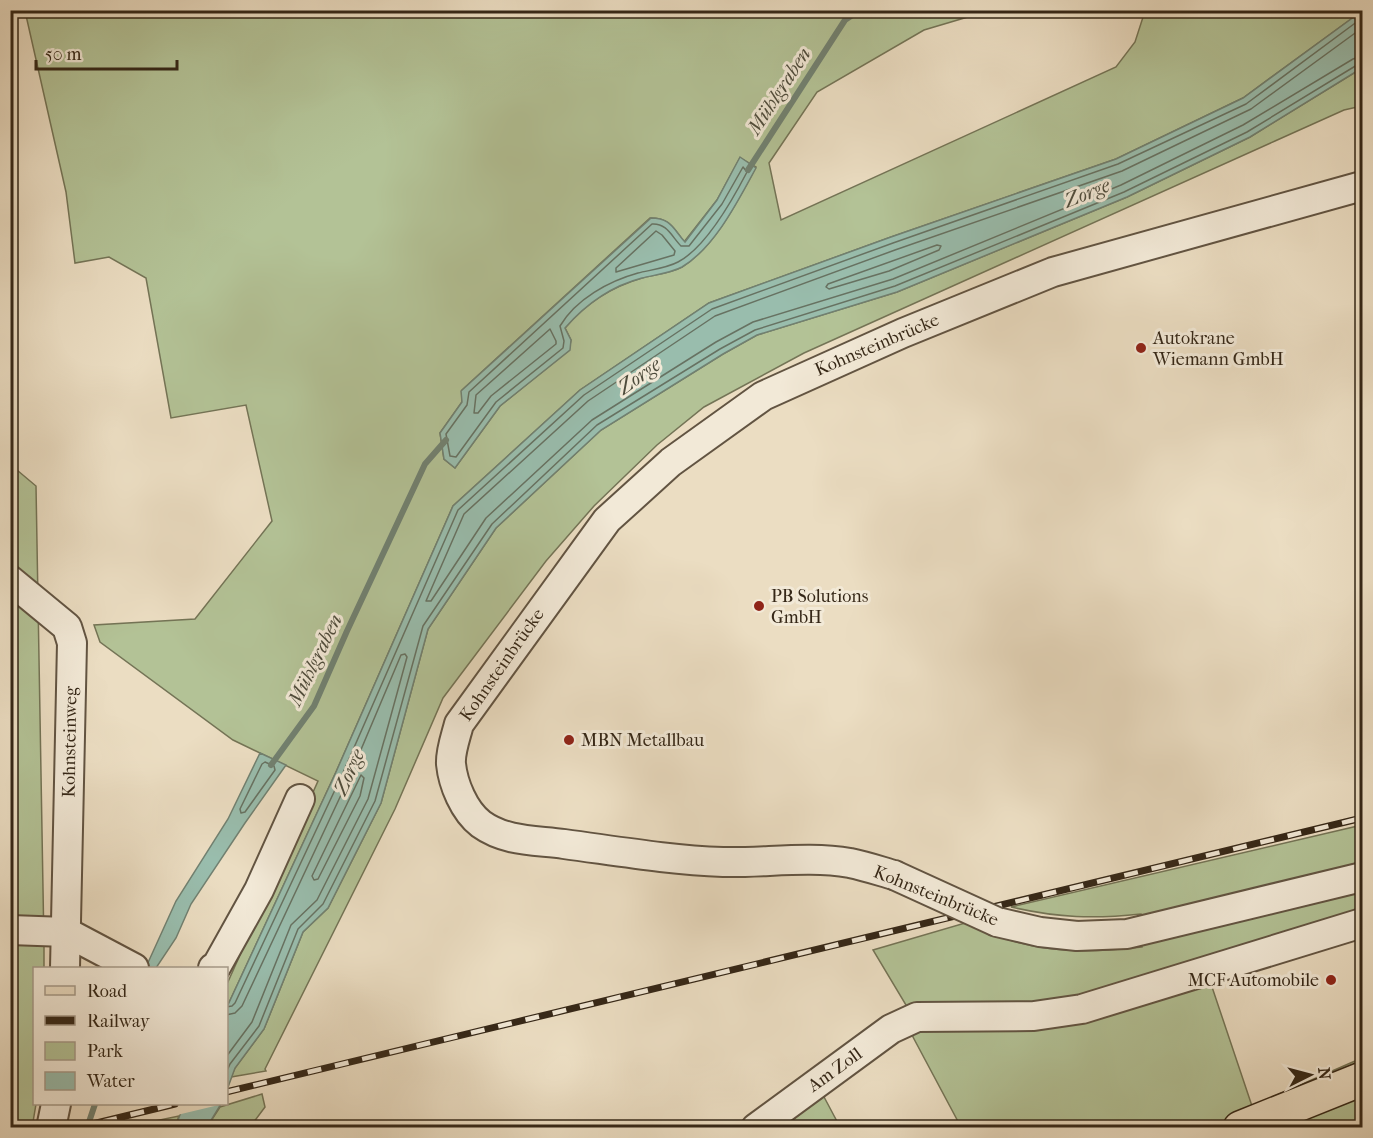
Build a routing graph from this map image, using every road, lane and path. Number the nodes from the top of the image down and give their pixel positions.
1 (1362, 186) edge
2 (10, 580) edge
3 (300, 799) dead end
4 (1362, 877) edge
5 (1362, 923) edge
6 (10, 930) edge
7 (66, 932) junction
8 (109, 954) junction
9 (65, 967) edge
10 (85, 967) edge
11 (131, 967) edge
12 (216, 967) edge
13 (1362, 1079) edge
14 (56, 1105) edge
15 (51, 1128) edge
16 (756, 1128) edge
17 (1239, 1128) edge

1 - 4 street, Kohnsteinbrücke, bridge
2 - 7 street, Kohnsteinweg
3 - 12 street
5 - 16 street, Am Zoll
6 - 7 street
7 - 8 street
7 - 9 street, Kohnsteinweg
8 - 10 street
8 - 11 street
13 - 17 main road
14 - 15 street

